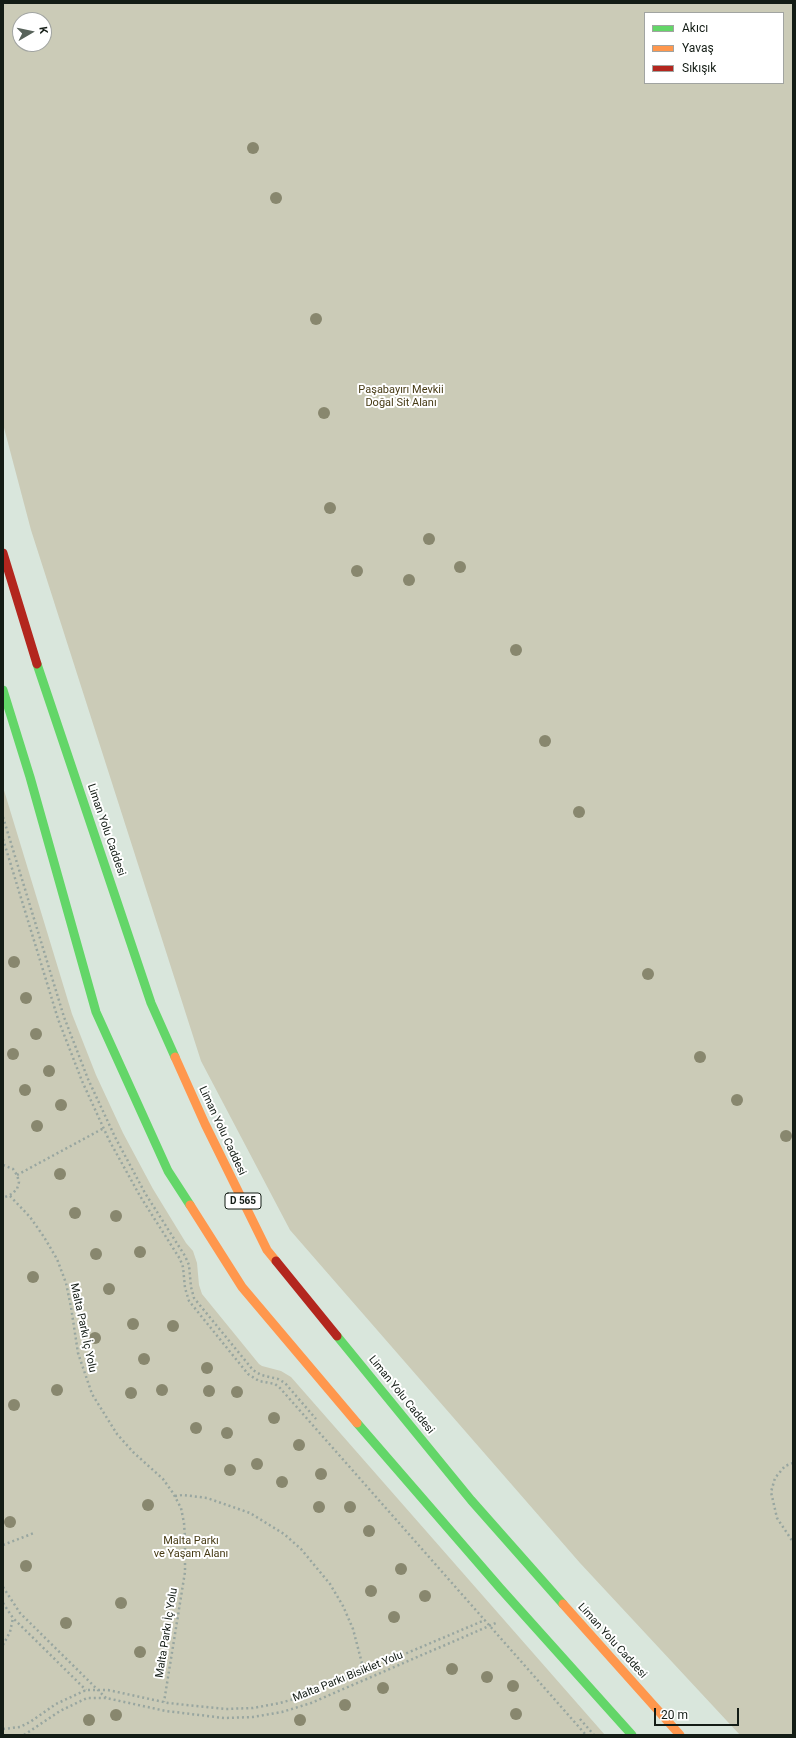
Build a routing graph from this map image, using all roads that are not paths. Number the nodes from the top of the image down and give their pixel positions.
1 (3, 553) edge
2 (3, 690) edge
3 (632, 1735) edge
4 (680, 1735) edge

1 - 4 highway, Liman Yolu Caddesi / D 565
2 - 3 highway

